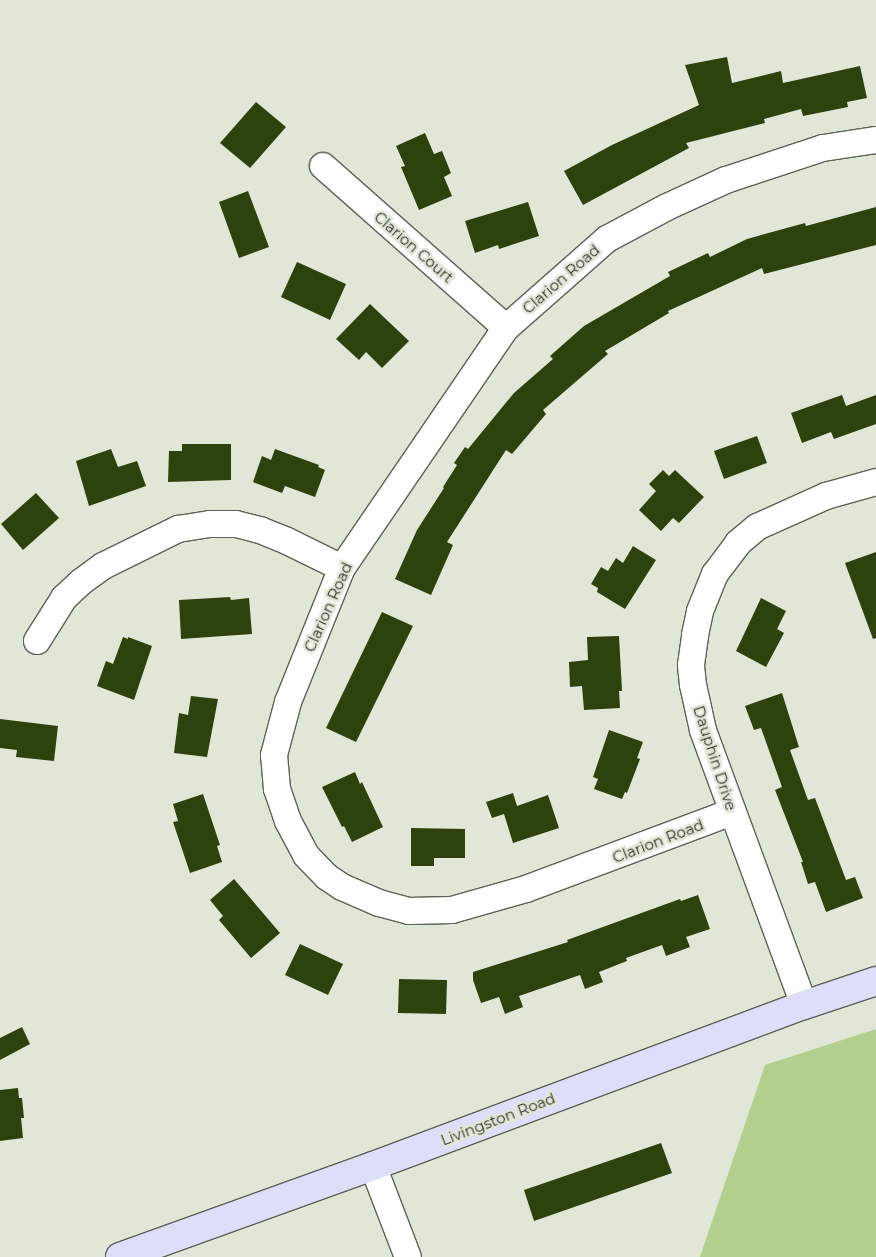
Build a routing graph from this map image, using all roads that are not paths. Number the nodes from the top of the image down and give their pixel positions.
1 (876, 140) edge
2 (323, 166) dead end
3 (506, 328) junction
4 (876, 482) edge
5 (342, 568) junction
6 (37, 641) dead end
7 (732, 812) junction
8 (876, 981) edge
9 (804, 1005) junction
10 (374, 1166) junction
11 (120, 1257) edge
12 (408, 1257) edge

1 - 3 street, Clarion Road
2 - 3 street, Clarion Court
3 - 5 street, Clarion Road
4 - 7 street, Dauphin Drive
5 - 6 street
5 - 7 street, Clarion Road
7 - 9 street, Dauphin Drive
8 - 9 main road, Livingston Road
9 - 10 main road, Livingston Road
10 - 11 main road, Livingston Road
10 - 12 street

